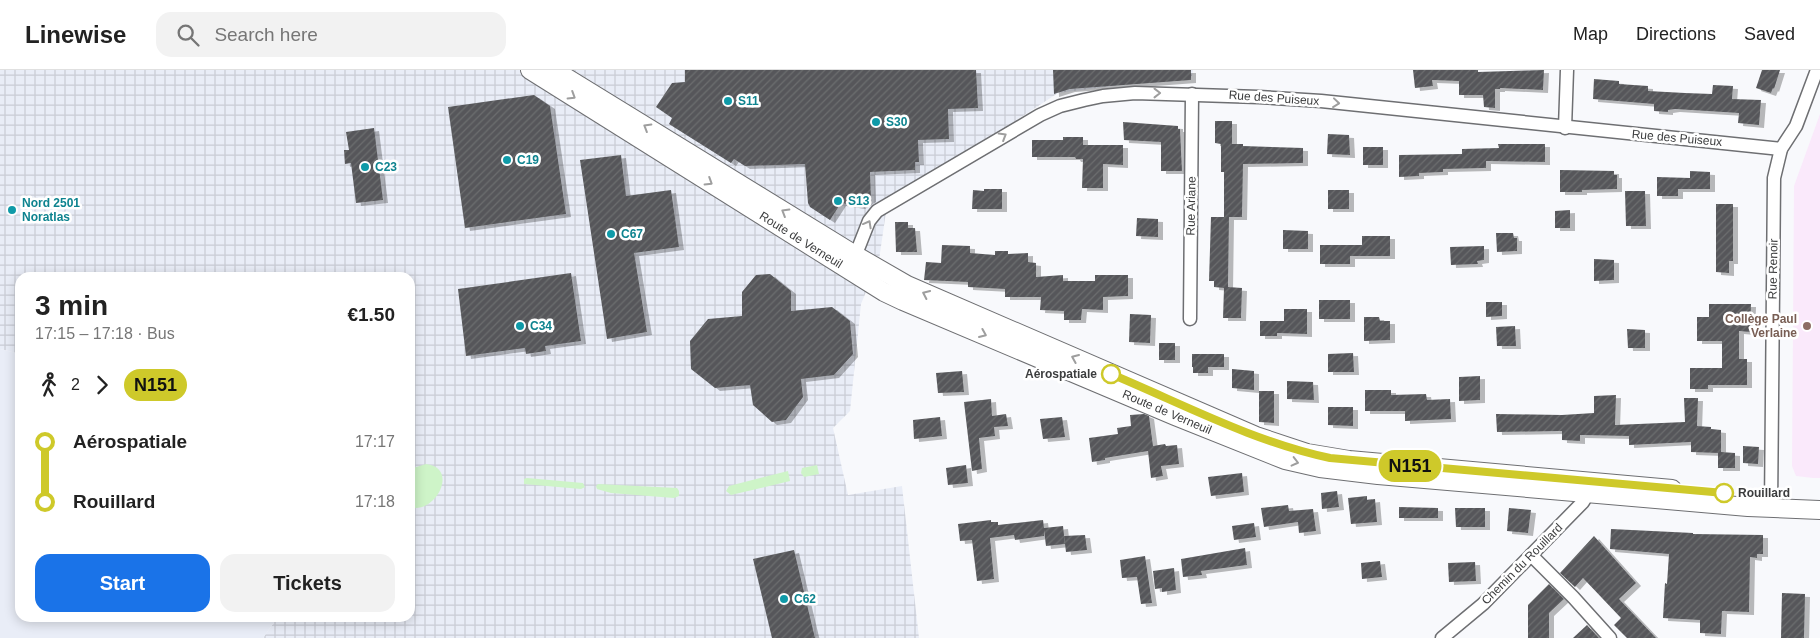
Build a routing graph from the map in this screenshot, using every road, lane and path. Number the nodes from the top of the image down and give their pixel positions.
1 (530, 70) edge
2 (554, 70) edge
3 (1567, 70) edge
4 (1818, 70) edge
5 (1192, 94) junction
6 (1565, 128) junction
7 (1781, 150) junction
8 (823, 254) junction
9 (855, 255) junction
10 (1190, 319) dead end
11 (1587, 487) junction
12 (1820, 498) edge
13 (1771, 503) junction
14 (1820, 510) edge
15 (1531, 555) junction
16 (1442, 638) edge
17 (1610, 638) edge

1 -> 8 main road, Route de Verneuil
9 -> 2 main road, Route de Verneuil
3 - 6 street
4 - 7 street, Rue Renoir
5 -> 6 street, Rue des Puiseux
9 -> 5 street, Rue des Puiseux
5 - 10 street, Rue Ariane
6 - 7 street, Rue des Puiseux
7 - 13 street, Rue Renoir
8 - 9 street
8 -> 11 main road, Route de Verneuil
11 -> 9 main road, Route de Verneuil
11 - 13 main road, Route de Verneuil
11 - 15 street, Chemin du Rouillard
12 - 13 main road, Route de Verneuil
13 - 14 main road, Route de Verneuil
15 - 16 street, Chemin du Rouillard
15 - 17 street

